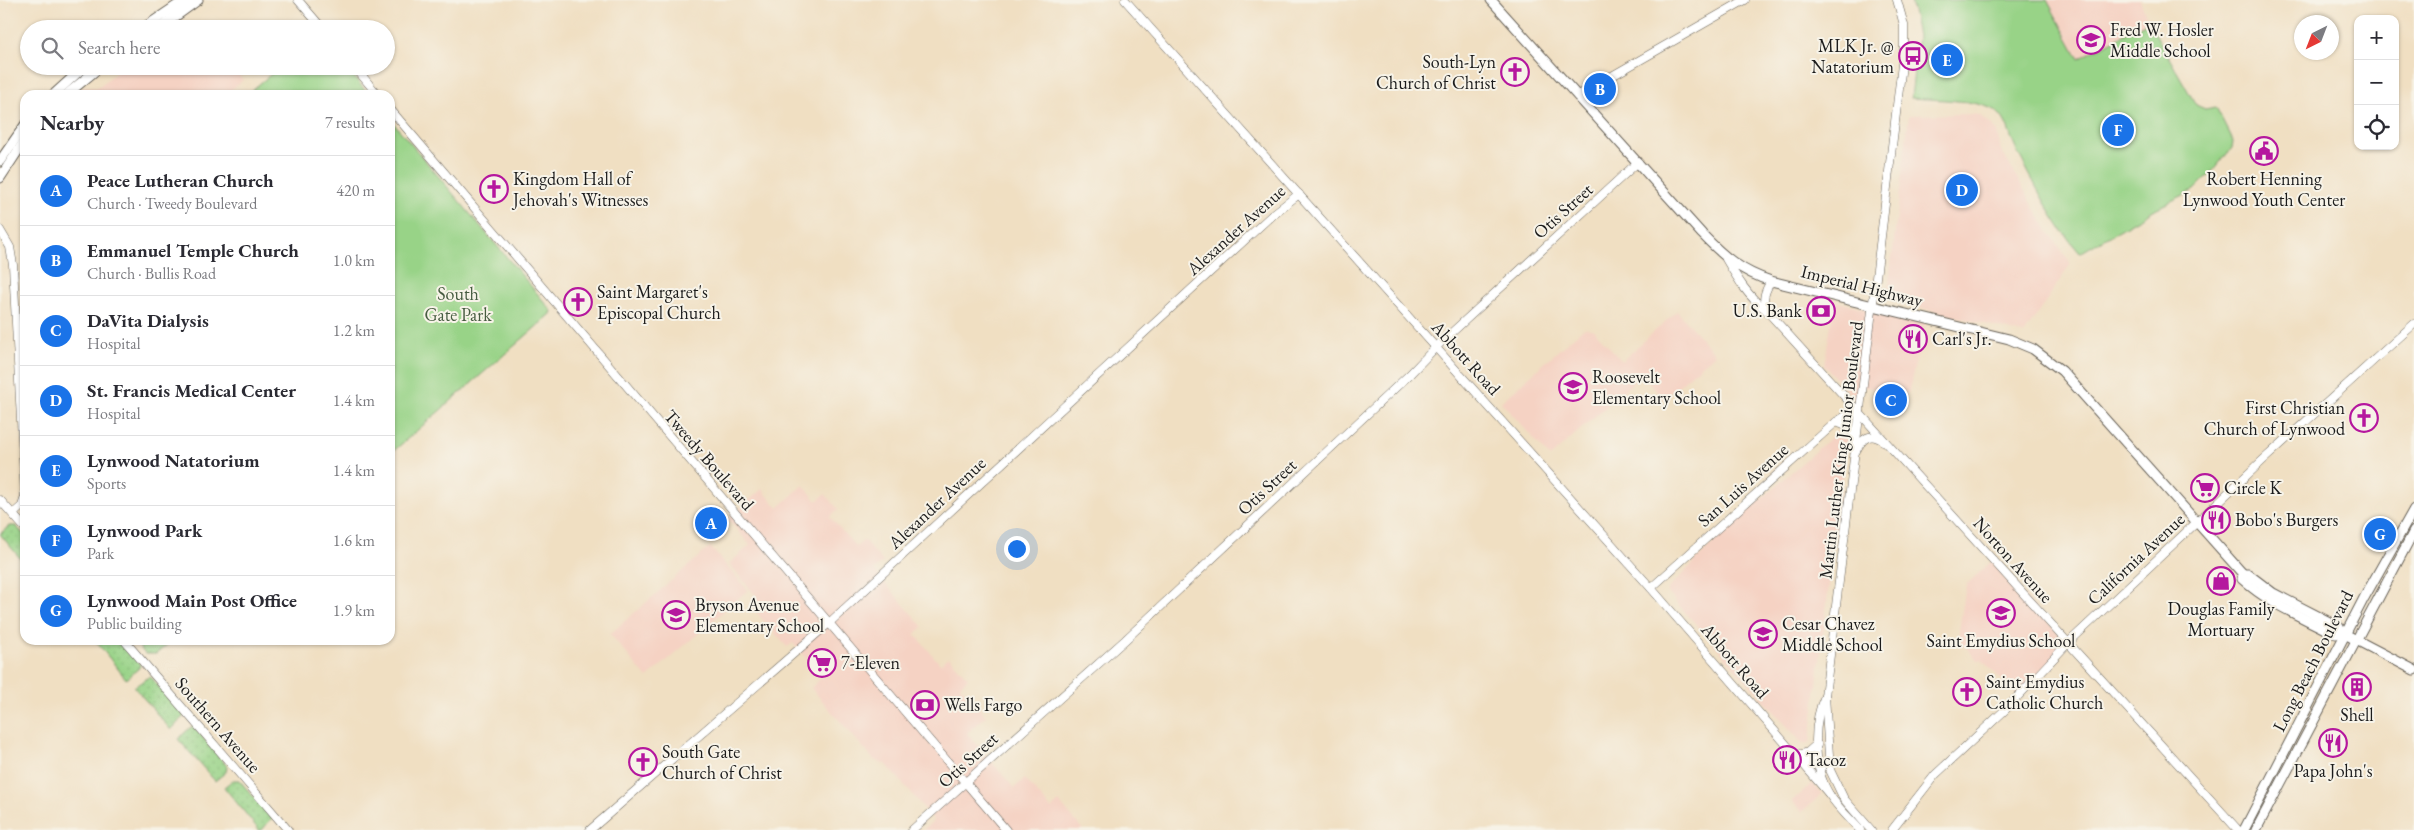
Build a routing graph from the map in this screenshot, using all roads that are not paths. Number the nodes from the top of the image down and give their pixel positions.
1 (185, 0) edge
2 (198, 0) edge
3 (298, 0) edge
4 (1125, 0) edge
5 (1491, 0) edge
6 (1745, 0) edge
7 (1898, 0) edge
8 (155, 20) edge
9 (170, 20) edge
10 (315, 20) edge
11 (75, 75) edge
12 (90, 75) edge
13 (361, 75) edge
14 (58, 90) edge
15 (72, 90) edge
16 (374, 90) edge
17 (1577, 96) junction
18 (395, 115) edge
19 (20, 132) edge
20 (20, 148) edge
21 (0, 161) edge
22 (1638, 162) junction
23 (0, 178) edge
24 (1299, 194) junction
25 (0, 230) edge
26 (1726, 259) junction
27 (1771, 281) junction
28 (1874, 305) junction
29 (1766, 310) junction
30 (2414, 324) edge
31 (1436, 347) junction
32 (20, 400) edge
33 (1860, 412) junction
34 (1836, 422) junction
35 (1856, 440) junction
36 (1892, 448) junction
37 (1854, 456) junction
38 (0, 500) edge
39 (20, 508) edge
40 (2414, 509) edge
41 (13, 514) junction
42 (20, 522) edge
43 (2196, 523) junction
44 (2414, 531) edge
45 (1650, 588) junction
46 (829, 623) junction
47 (2343, 633) junction
48 (2355, 639) junction
49 (2068, 643) junction
50 (128, 645) edge
51 (2414, 670) edge
52 (1826, 696) junction
53 (1782, 737) junction
54 (1817, 744) junction
55 (1800, 754) junction
56 (1820, 768) junction
57 (1830, 770) junction
58 (966, 783) junction
59 (1829, 794) junction
60 (288, 830) edge
61 (590, 830) edge
62 (912, 830) edge
63 (1006, 830) edge
64 (1860, 830) edge
65 (1871, 830) edge
66 (1892, 830) edge
67 (2238, 830) edge
68 (2244, 830) edge
69 (2256, 830) edge

1 - 8 main road
2 - 9 main road
3 - 10 street
4 - 24 street, Abbott Road
5 - 17 main road, Imperial Highway
6 - 17 street
7 - 28 street, Martin Luther King Junior Boulevard
11 - 14 main road
12 - 15 main road
13 - 16 street
17 - 22 main road, Imperial Highway
18 - 46 street, Tweedy Boulevard
19 - 21 main road
20 - 23 main road
22 - 26 main road, Imperial Highway
22 - 31 street, Otis Street
24 - 31 street, Abbott Road
24 - 46 street, Alexander Avenue
25 - 32 street
26 - 27 main road, Imperial Highway
26 - 29 street, Norton Avenue
27 - 28 main road, Imperial Highway
27 - 29 street
28 - 33 street, Martin Luther King Junior Boulevard
28 - 43 main road, Imperial Highway
29 - 33 street, Norton Avenue
30 - 43 street, California Avenue
31 - 45 street, Abbott Road
31 - 58 street, Otis Street
33 - 34 street, San Luis Avenue
33 - 35 street, Martin Luther King Junior Boulevard
33 - 36 street, Norton Avenue
34 - 35 street
34 - 45 street, San Luis Avenue
35 - 37 street, Martin Luther King Junior Boulevard
36 - 37 street
36 - 49 street, Norton Avenue
37 - 52 street, Martin Luther King Junior Boulevard
38 - 41 street
39 - 41 street
40 - 47 main road, Long Beach Boulevard
41 - 42 street
43 - 47 main road, Imperial Highway
43 - 49 street, California Avenue
44 - 48 main road, Long Beach Boulevard
45 - 53 street, Abbott Road
46 - 58 street, Tweedy Boulevard
46 - 61 street, Alexander Avenue
47 - 48 main road, Imperial Highway
47 - 68 main road, Long Beach Boulevard
48 - 51 main road, Imperial Highway
48 - 69 main road, Long Beach Boulevard
49 - 66 street, California Avenue
49 - 67 street, Norton Avenue
50 - 60 street, Southern Avenue
52 - 54 street, Martin Luther King Junior Boulevard
52 - 57 street, Martin Luther King Junior Boulevard
53 - 55 street, Abbott Road
53 - 59 street, Abbott Road
54 - 55 street
54 - 56 street, Martin Luther King Junior Boulevard
55 - 56 street, Abbott Road
56 - 57 street, Abbott Road
56 - 59 street, Martin Luther King Junior Boulevard
57 - 65 street, Martin Luther King Junior Boulevard
58 - 62 street, Otis Street
58 - 63 street, Tweedy Boulevard
59 - 64 street, Martin Luther King Junior Boulevard

